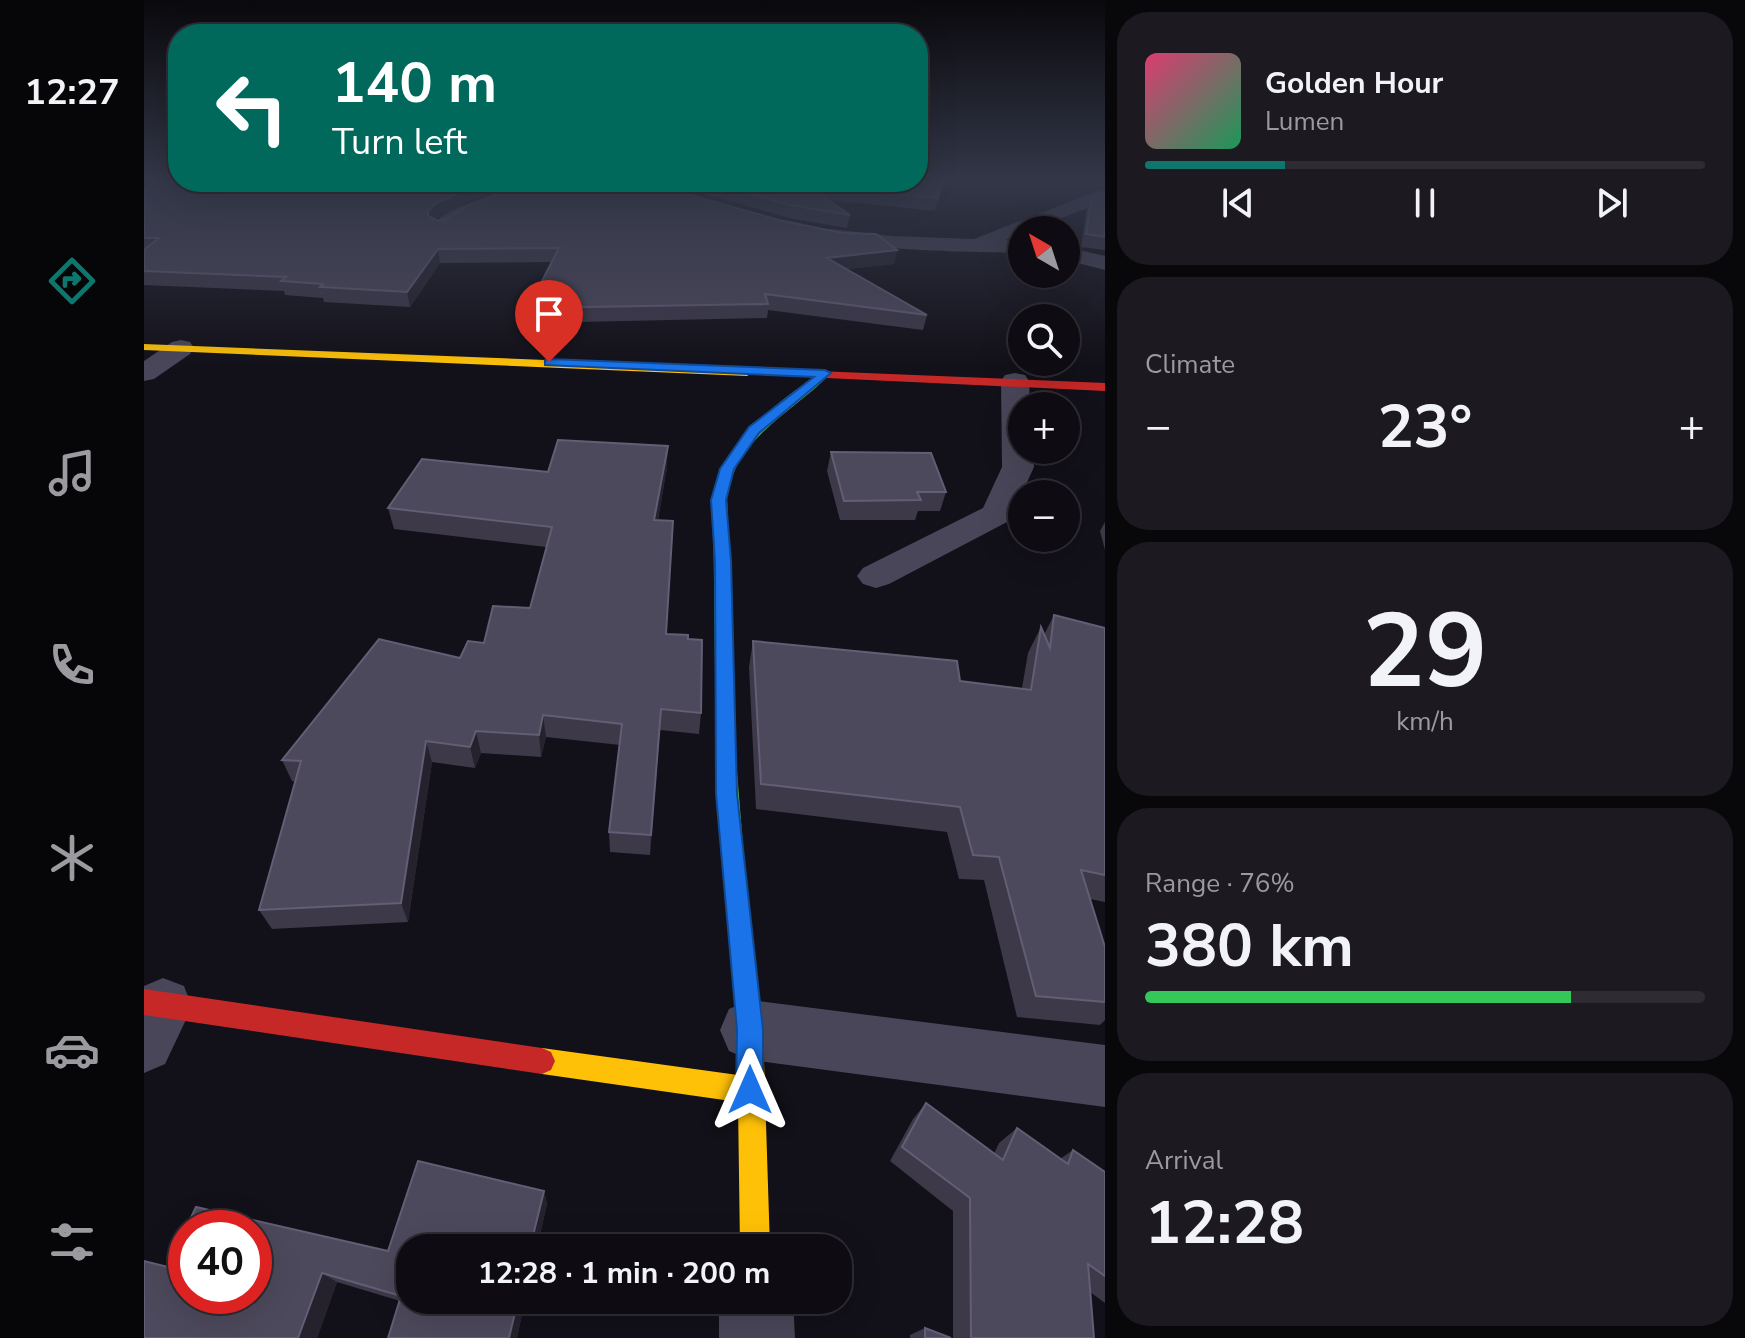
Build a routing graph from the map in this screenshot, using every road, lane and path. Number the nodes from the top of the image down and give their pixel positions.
1 (953, 243) edge
2 (977, 244) joint
3 (1008, 246) edge
4 (1080, 257) edge
5 (1105, 263) edge
6 (144, 347) edge
7 (181, 348) junction
8 (144, 373) edge
9 (825, 373) junction
10 (1015, 381) junction
11 (1105, 387) edge
12 (876, 576) dead end
13 (150, 1017) edge
14 (750, 1030) junction
15 (1105, 1076) edge
16 (750, 1090) junction
17 (755, 1234) edge
18 (756, 1314) edge
19 (757, 1338) edge

1 - 2 street
2 - 3 street
4 - 5 street
6 - 7 main road
7 - 8 street
7 - 9 main road
9 - 10 main road
9 - 14 main road
10 - 11 main road
10 - 12 street
13 - 16 main road
14 - 15 street
14 - 16 main road
16 - 17 main road
18 - 19 street

